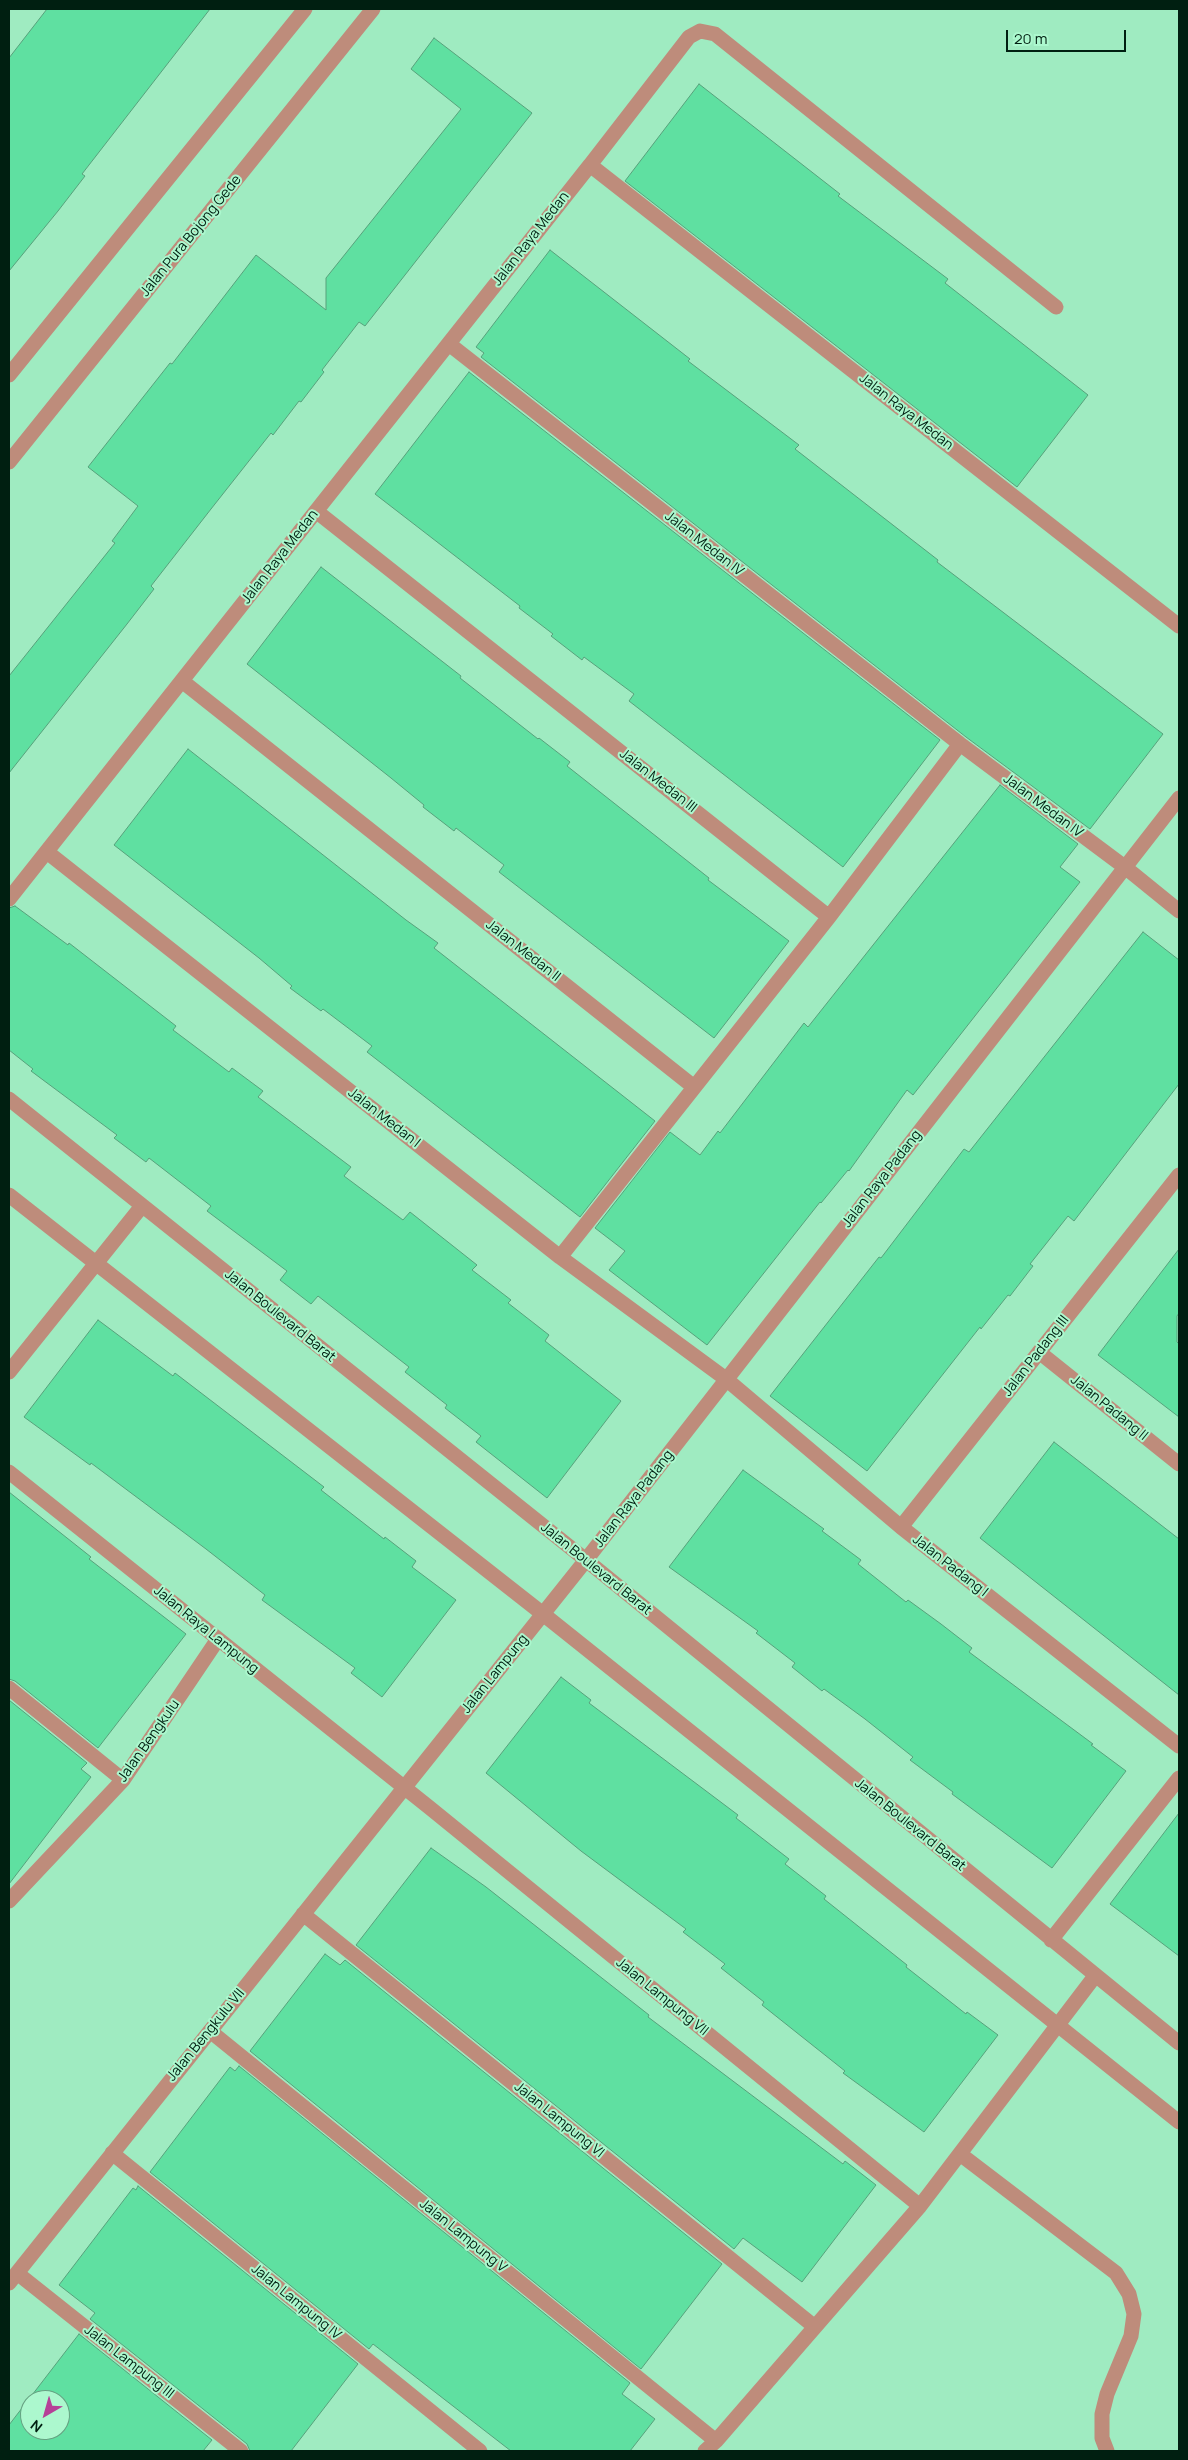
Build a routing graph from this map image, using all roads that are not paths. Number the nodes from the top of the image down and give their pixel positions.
1 (306, 9) edge
2 (373, 9) edge
3 (590, 165) junction
4 (1056, 307) dead end
5 (449, 344) junction
6 (9, 375) edge
7 (9, 462) edge
8 (316, 511) junction
9 (1179, 626) edge
10 (182, 681) junction
11 (960, 744) junction
12 (1179, 798) edge
13 (47, 852) junction
14 (1126, 868) junction
15 (9, 900) edge
16 (1179, 911) edge
17 (829, 916) junction
18 (694, 1087) junction
19 (9, 1099) edge
20 (1177, 1184) edge
21 (9, 1195) edge
22 (142, 1206) junction
23 (560, 1257) junction
24 (96, 1263) junction
25 (1040, 1352) junction
26 (9, 1372) edge
27 (726, 1379) junction
28 (1179, 1464) edge
29 (9, 1472) edge
30 (901, 1527) junction
31 (586, 1560) junction
32 (543, 1614) junction
33 (218, 1639) junction
34 (9, 1688) edge
35 (1179, 1746) edge
36 (1179, 1778) edge
37 (123, 1780) junction
38 (404, 1788) junction
39 (11, 1895) edge
40 (303, 1914) junction
41 (1051, 1940) junction
42 (1095, 1976) junction
43 (1057, 2027) junction
44 (210, 2031) junction
45 (1179, 2043) edge
46 (1179, 2122) edge
47 (112, 2153) junction
48 (960, 2154) junction
49 (920, 2206) junction
50 (13, 2278) edge
51 (815, 2327) junction
52 (716, 2441) junction
53 (241, 2451) edge
54 (480, 2451) edge
55 (704, 2451) edge
56 (1107, 2451) edge

1 - 6 street
2 - 7 street, Jalan Pura Bojong Gede
3 - 4 street
3 - 5 street, Jalan Raya Medan
3 - 9 street, Jalan Raya Medan
5 - 8 street, Jalan Raya Medan
5 - 11 street, Jalan Medan IV
8 - 10 street, Jalan Raya Medan
8 - 17 street, Jalan Medan III
10 - 13 street, Jalan Raya Medan
10 - 18 street, Jalan Medan II
11 - 14 street, Jalan Medan IV
11 - 17 street
12 - 14 street, Jalan Raya Padang
13 - 15 street, Jalan Raya Medan
13 - 23 street, Jalan Medan I
14 - 16 street
14 - 27 street, Jalan Raya Padang
17 - 18 street
18 - 23 street
19 - 22 street, Jalan Boulevard Barat
20 - 25 street, Jalan Padang III
21 - 24 street
22 - 24 street
22 - 31 street, Jalan Boulevard Barat
23 - 27 street, Jalan Medan I
24 - 26 street
24 - 32 street
25 - 28 street, Jalan Padang II
25 - 30 street, Jalan Padang III
27 - 30 street, Jalan Padang I
27 - 31 street, Jalan Raya Padang
29 - 33 street, Jalan Raya Lampung
30 - 35 street, Jalan Padang I
31 - 32 street, Jalan Lampung
31 - 41 street, Jalan Boulevard Barat
32 - 38 street, Jalan Lampung
32 - 43 street
33 - 37 street, Jalan Bengkulu
33 - 38 street, Jalan Raya Lampung
34 - 37 street
36 - 41 street
37 - 39 street, Jalan Bengkulu
38 - 40 street, Jalan Bengkulu VII
38 - 49 street, Jalan Lampung VII
40 - 44 street, Jalan Bengkulu VII
40 - 51 street, Jalan Lampung VI
41 - 42 street, Jalan Boulevard Barat
42 - 43 street
42 - 45 street, Jalan Boulevard Barat
43 - 46 street
43 - 48 street
44 - 47 street, Jalan Bengkulu VII
44 - 52 street, Jalan Lampung V
47 - 50 street, Jalan Bengkulu VII
47 - 54 street, Jalan Lampung IV
48 - 49 street
48 - 56 street
49 - 51 street
50 - 53 street, Jalan Lampung III
51 - 52 street
52 - 55 street

